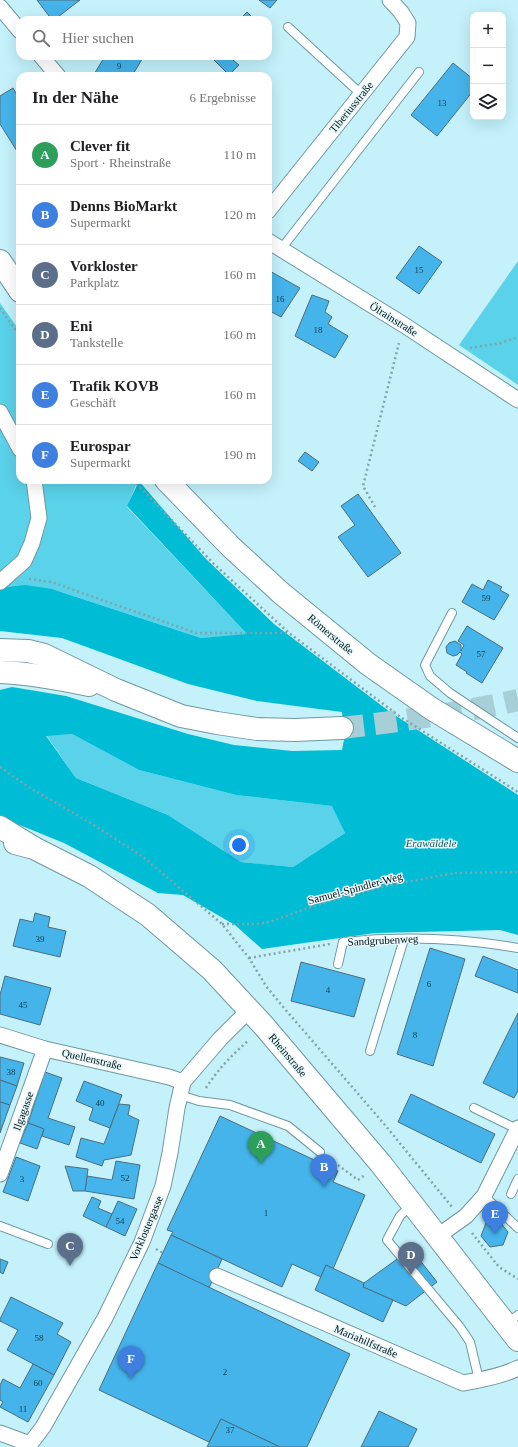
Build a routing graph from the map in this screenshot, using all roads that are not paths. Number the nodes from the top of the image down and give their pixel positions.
1 (390, 0) edge
2 (0, 8) edge
3 (16, 26) edge
4 (288, 27) dead end
5 (44, 60) edge
6 (55, 72) edge
7 (419, 72) dead end
8 (361, 94) junction
9 (272, 206) edge
10 (272, 243) edge
11 (281, 249) junction
12 (0, 260) edge
13 (16, 285) edge
14 (518, 400) edge
15 (0, 412) edge
16 (16, 442) edge
17 (35, 484) edge
18 (170, 484) edge
19 (0, 582) edge
20 (452, 613) dead end
21 (0, 650) edge
22 (0, 672) edge
23 (116, 690) junction
24 (342, 728) tunnel mouth
25 (518, 738) edge
26 (518, 761) edge
27 (0, 827) edge
28 (0, 839) edge
29 (34, 848) junction
30 (404, 939) junction
31 (518, 948) edge
32 (338, 964) dead end
33 (249, 1010) junction
34 (0, 1035) edge
35 (45, 1049) junction
36 (370, 1051) dead end
37 (182, 1089) junction
38 (474, 1108) dead end
39 (518, 1128) edge
40 (320, 1152) road end
41 (0, 1174) edge
42 (518, 1179) edge
43 (511, 1194) dead end
44 (484, 1196) junction
45 (412, 1203) junction
46 (0, 1226) edge
47 (518, 1228) edge
48 (438, 1236) junction
49 (48, 1244) dead end
50 (217, 1276) dead end
51 (514, 1326) edge
52 (518, 1368) edge
53 (479, 1380) junction
54 (0, 1433) edge
55 (29, 1446) edge

1 - 8 street, Tiberiusstraße
2 - 3 street
4 - 8 lane
5 - 6 street
7 - 11 lane
8 - 9 street, Tiberiusstraße
10 - 11 street, Ölrainstraße
11 - 14 street, Ölrainstraße
12 - 13 main road
15 - 16 street
17 - 19 street
18 - 26 main road, Römerstraße
20 - 25 lane
21 - 23 main road
22 - 23 main road
23 - 24 main road
27 - 29 main road
28 - 29 main road, Rheinstraße
29 - 33 main road, Rheinstraße
30 - 31 lane, Sandgrubenweg
30 - 32 lane, Sandgrubenweg
30 - 36 lane
33 - 37 street, Vorklostergasse
33 - 45 main road, Rheinstraße
34 - 35 street, Quellenstraße
35 - 37 street, Quellenstraße
35 - 41 street, Ilgagasse
37 - 40 lane
37 - 55 street, Vorklostergasse
38 - 39 lane
39 - 44 street
42 - 43 lane
44 - 47 lane
44 - 48 street
45 - 48 main road, Rheinstraße
45 - 53 lane
46 - 49 lane
48 - 51 main road, Rheinstraße
50 - 53 street, Mariahilfstraße
52 - 53 street, Mariahilfstraße
54 - 55 street

